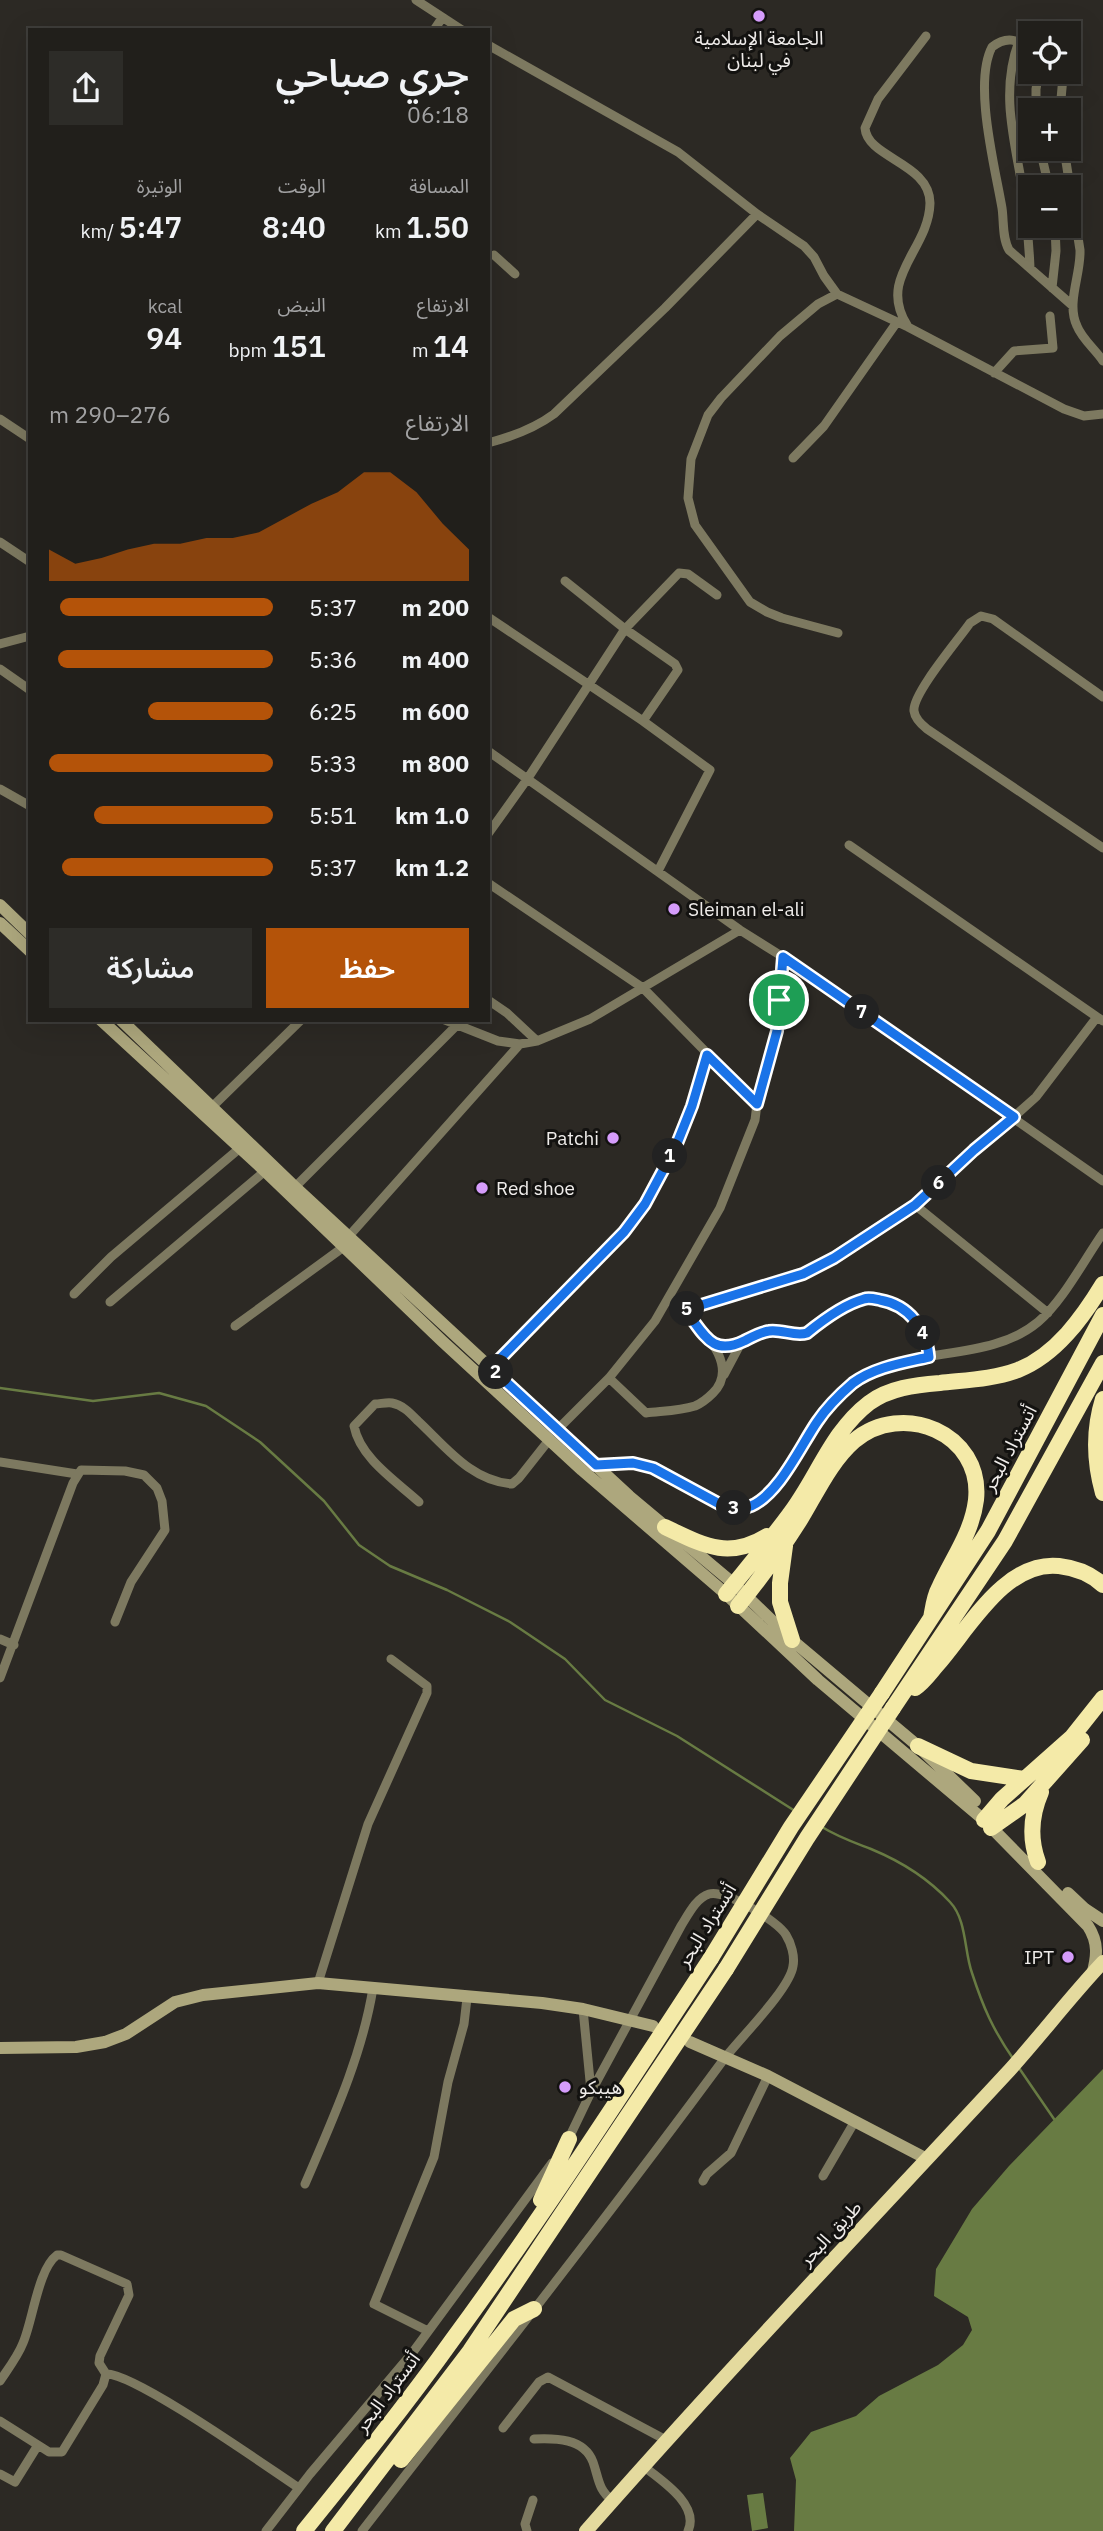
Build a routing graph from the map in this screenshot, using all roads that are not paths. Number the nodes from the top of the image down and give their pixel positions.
1 (416, 0) edge
2 (442, 18) junction
3 (435, 28) edge
4 (459, 28) edge
5 (926, 36) dead end
6 (1018, 41) edge
7 (1018, 45) edge
8 (490, 46) edge
9 (1066, 161) edge
10 (757, 214) junction
11 (1055, 238) edge
12 (494, 255) dead end
13 (1030, 268) junction
14 (515, 274) dead end
15 (1052, 288) junction
16 (837, 294) junction
17 (1073, 306) junction
18 (1050, 316) dead end
19 (897, 322) junction
20 (908, 327) junction
21 (1103, 361) edge
22 (994, 373) junction
23 (1103, 414) edge
24 (0, 419) edge
25 (28, 438) edge
26 (490, 443) edge
27 (793, 458) dead end
28 (0, 542) edge
29 (28, 561) edge
30 (565, 581) dead end
31 (717, 595) dead end
32 (490, 618) edge
33 (625, 629) junction
34 (838, 633) dead end
35 (28, 637) edge
36 (0, 644) edge
37 (0, 669) edge
38 (589, 685) junction
39 (28, 689) edge
40 (1103, 697) edge
41 (643, 721) junction
42 (490, 752) edge
43 (528, 778) junction
44 (0, 789) edge
45 (28, 805) edge
46 (490, 831) edge
47 (849, 845) dead end
48 (1103, 848) edge
49 (659, 871) junction
50 (490, 884) edge
51 (0, 905) edge
52 (0, 923) edge
53 (740, 930) junction
54 (28, 932) edge
55 (28, 949) edge
56 (783, 957) junction
57 (643, 988) junction
58 (490, 1001) edge
59 (1100, 1019) edge
60 (103, 1022) edge
61 (123, 1022) edge
62 (299, 1022) edge
63 (449, 1022) edge
64 (456, 1026) junction
65 (537, 1041) junction
66 (520, 1044) junction
67 (707, 1055) junction
68 (757, 1104) junction
69 (212, 1107) junction
70 (1014, 1117) junction
71 (240, 1148) junction
72 (265, 1171) junction
73 (1103, 1181) edge
74 (295, 1187) junction
75 (915, 1205) junction
76 (1103, 1233) edge
77 (347, 1241) junction
78 (1103, 1284) edge
79 (74, 1294) dead end
80 (668, 1299) junction
81 (110, 1302) dead end
82 (685, 1310) junction
83 (1048, 1313) junction
84 (1103, 1315) edge
85 (235, 1326) dead end
86 (741, 1343) junction
87 (715, 1345) junction
88 (929, 1357) junction
89 (1103, 1363) edge
90 (491, 1368) junction
91 (723, 1376) junction
92 (609, 1378) junction
93 (1103, 1399) edge
94 (558, 1429) junction
95 (550, 1440) junction
96 (0, 1462) edge
97 (596, 1465) junction
98 (77, 1474) junction
99 (1103, 1493) edge
100 (419, 1502) dead end
101 (665, 1527) junction
102 (780, 1537) junction
103 (1103, 1585) edge
104 (729, 1589) junction
105 (742, 1601) junction
106 (931, 1619) junction
107 (115, 1622) dead end
108 (0, 1639) edge
109 (792, 1640) junction
110 (14, 1645) junction
111 (391, 1659) dead end
112 (0, 1678) edge
113 (1103, 1698) edge
114 (897, 1702) junction
115 (1103, 1716) edge
116 (918, 1746) junction
117 (1024, 1779) junction
118 (1047, 1780) junction
119 (990, 1821) junction
120 (1038, 1862) junction
121 (1103, 1921) edge
122 (1103, 1962) edge
123 (1091, 1975) junction
124 (318, 1983) junction
125 (373, 1988) junction
126 (467, 1998) junction
127 (583, 2009) junction
128 (630, 2020) junction
129 (653, 2026) dead end
130 (690, 2042) dead end
131 (0, 2048) edge
132 (726, 2058) junction
133 (768, 2076) junction
134 (592, 2092) junction
135 (855, 2121) junction
136 (569, 2139) junction
137 (927, 2159) junction
138 (823, 2176) dead end
139 (703, 2181) dead end
140 (305, 2184) dead end
141 (518, 2248) junction
142 (534, 2309) junction
143 (428, 2331) junction
144 (106, 2374) junction
145 (0, 2381) edge
146 (0, 2421) edge
147 (503, 2428) dead end
148 (534, 2439) dead end
149 (666, 2440) junction
150 (38, 2445) junction
151 (643, 2466) junction
152 (0, 2474) edge
153 (299, 2488) junction
154 (533, 2500) dead end
155 (612, 2501) junction
156 (356, 2502) junction
157 (266, 2531) edge
158 (304, 2531) edge
159 (333, 2531) edge
160 (362, 2531) edge
161 (527, 2531) edge
162 (586, 2531) edge
163 (688, 2531) edge

1 - 2 street
2 - 3 street
2 - 4 street
5 - 20 street
6 - 13 street
7 - 13 street
8 - 10 street
9 - 17 street
10 - 16 street
10 - 26 street
11 - 15 street
12 - 14 street
13 - 15 street
15 - 17 street
16 - 19 street
16 - 34 street
17 - 21 street
18 - 22 street
19 - 20 street
19 - 27 street
20 - 22 street
22 - 23 street
24 - 25 street
28 - 29 street
30 - 33 street
31 - 33 street
32 - 38 street
33 - 38 street
33 - 41 street
35 - 36 street
37 - 39 street
38 - 41 street
38 - 43 street
40 - 48 street
41 - 49 street
42 - 43 street
43 - 46 street
43 - 49 street
44 - 45 street
47 - 59 street
49 - 53 street
50 - 57 street
51 - 54 main road
52 - 55 main road
53 - 56 street
53 - 57 street
56 - 68 street
56 - 70 street
57 - 65 street
57 - 67 street
58 - 65 street
59 - 70 street
60 - 71 main road
61 - 69 main road
62 - 69 street
63 - 64 street
64 - 66 street
64 - 74 street
65 - 66 street
66 - 77 street
67 - 68 street
67 - 90 street
68 - 80 street
69 - 74 main road
70 - 73 street
70 - 75 street
71 - 72 main road
71 - 79 street
72 - 77 main road
72 - 81 street
74 - 77 main road
75 - 82 street
75 - 83 street
76 - 83 street
77 - 85 street
77 - 90 main road
77 - 95 main road
78 - 102 highway
80 - 82 street
80 - 92 street
82 - 87 street
83 - 88 street
84 - 106 highway, أتستراد البحر
86 - 87 street
86 - 88 street
86 - 91 street
87 - 91 street
88 - 97 street
89 - 114 highway, أتستراد البحر
90 - 94 main road
91 - 92 street
92 - 94 street
93 - 99 highway
94 - 97 main road
95 - 100 street
95 - 104 main road
96 - 98 street
97 - 101 main road
98 - 107 street
98 - 110 street
101 - 102 highway
101 - 104 main road
102 - 104 highway
102 - 105 highway
102 - 106 highway
102 - 109 highway
103 - 114 highway
104 - 105 main road
105 - 109 main road
105 - 119 main road
106 - 141 highway, أتستراد البحر, bridge
108 - 110 street
109 - 116 main road
110 - 112 street
111 - 124 street
113 - 117 highway
114 - 156 highway, أتستراد البحر, bridge
115 - 118 highway
116 - 117 highway
116 - 119 main road
117 - 119 highway
118 - 119 highway
118 - 120 highway
119 - 120 main road
119 - 123 main road
120 - 121 main road
122 - 123 highway, طريق البحر
123 - 137 highway, طريق البحر
124 - 125 main road
124 - 131 main road
125 - 126 main road
125 - 140 street
126 - 127 main road
126 - 143 street
127 - 128 main road
127 - 134 street
128 - 129 main road
128 - 132 street
128 - 134 street
130 - 132 main road
132 - 133 main road
132 - 142 street
133 - 135 main road
133 - 139 street
134 - 136 street
135 - 137 main road
135 - 138 street
136 - 141 highway
136 - 143 street
137 - 149 highway, طريق البحر
141 - 158 highway, أتستراد البحر
142 - 156 highway
142 - 160 street
143 - 153 street
144 - 145 street
144 - 150 street
144 - 153 street
146 - 150 street
147 - 149 street
148 - 155 street
149 - 151 highway, طريق البحر
150 - 152 street
151 - 155 highway, طريق البحر
151 - 163 street
153 - 157 street
154 - 161 street
155 - 162 highway, طريق البحر
156 - 159 highway, أتستراد البحر

